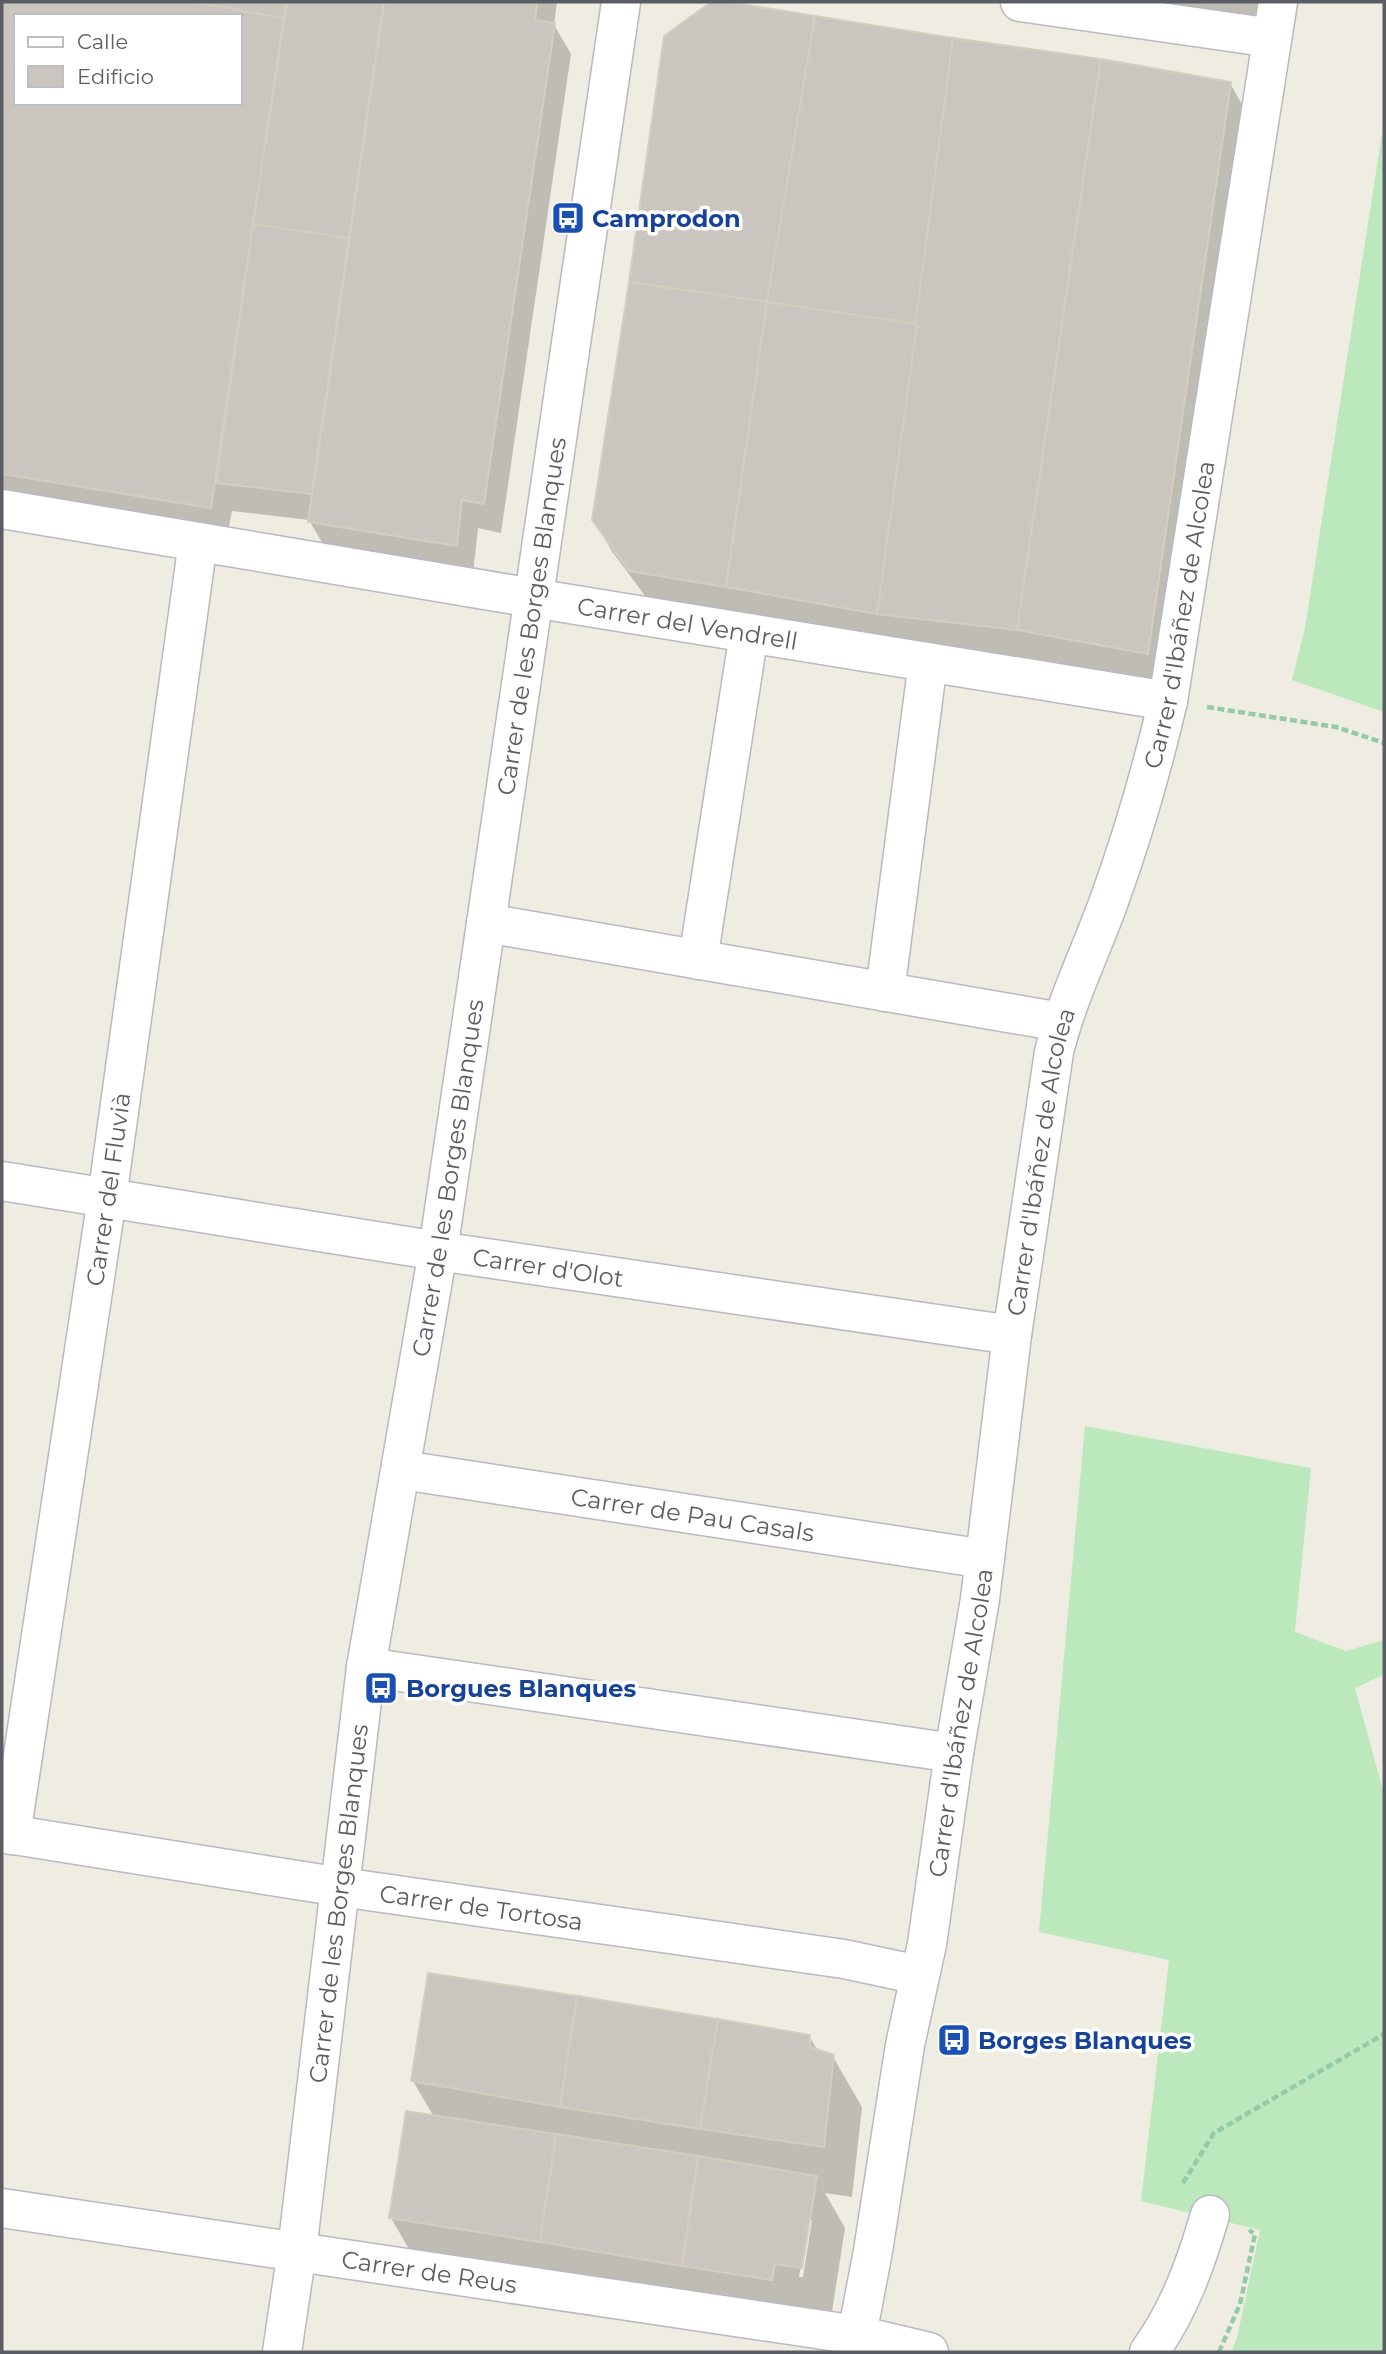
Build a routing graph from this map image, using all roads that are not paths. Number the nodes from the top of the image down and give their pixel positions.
1 (621, 2) edge
2 (1020, 2) edge
3 (1275, 20) edge
4 (2, 509) edge
5 (198, 542) junction
6 (533, 598) junction
7 (749, 633) junction
8 (928, 662) junction
9 (1168, 701) junction
10 (486, 923) junction
11 (698, 960) junction
12 (885, 992) junction
13 (1061, 1022) junction
14 (2, 1181) edge
15 (107, 1198) junction
16 (438, 1251) junction
17 (1013, 1335) junction
18 (402, 1471) junction
19 (985, 1559) junction
20 (366, 1667) junction
21 (954, 1753) junction
22 (6, 1834) edge
23 (341, 1887) junction
24 (919, 1975) junction
25 (2, 2208) edge
26 (1210, 2215) road end
27 (297, 2252) junction
28 (871, 2343) edge
29 (282, 2352) edge
30 (929, 2352) edge
31 (1149, 2352) edge

1 - 6 street, Carrer de les Borges Blanques
2 - 3 street
3 - 9 street, Carrer d'Ibáñez de Alcolea
4 - 5 street, Carrer del Vendrell
5 - 6 street, Carrer del Vendrell
5 - 15 street, Carrer del Fluvià
6 - 7 street, Carrer del Vendrell
6 - 10 street, Carrer de les Borges Blanques
7 - 8 street, Carrer del Vendrell
7 - 11 street
8 - 9 street, Carrer del Vendrell
8 - 12 street
9 - 13 street, Carrer d'Ibáñez de Alcolea
10 - 11 street
10 - 16 street, Carrer de les Borges Blanques
11 - 12 street
12 - 13 street
13 - 17 street, Carrer d'Ibáñez de Alcolea
14 - 15 street, Carrer d'Olot
15 - 16 street, Carrer d'Olot
15 - 22 street, Carrer del Fluvià
16 - 17 street, Carrer d'Olot
16 - 18 street, Carrer de les Borges Blanques
17 - 19 street, Carrer d'Ibáñez de Alcolea
18 - 19 street, Carrer de Pau Casals
18 - 20 street, Carrer de les Borges Blanques
19 - 21 street, Carrer d'Ibáñez de Alcolea
20 - 21 street
20 - 23 street, Carrer de les Borges Blanques
21 - 24 street, Carrer d'Ibáñez de Alcolea
22 - 23 street, Carrer de Tortosa
23 - 24 street, Carrer de Tortosa
23 - 27 street, Carrer de les Borges Blanques
24 - 28 street, Carrer d'Ibáñez de Alcolea
25 - 27 street, Carrer de Reus
26 - 31 street
27 - 28 street, Carrer de Reus
27 - 29 street, Carrer de les Borges Blanques
28 - 30 street, Carrer de Reus

